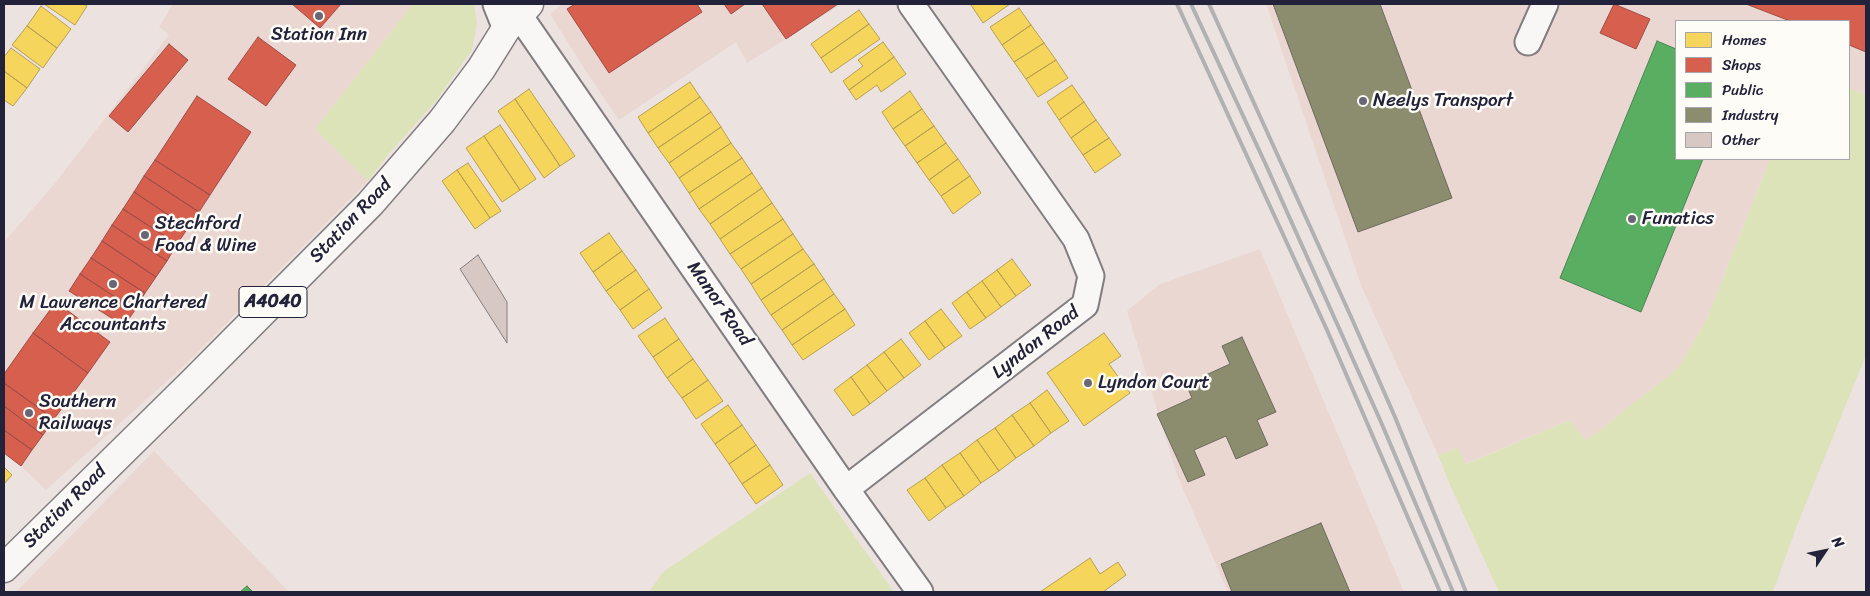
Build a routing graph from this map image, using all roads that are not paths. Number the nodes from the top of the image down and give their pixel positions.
1 (910, 4) edge
2 (1545, 4) edge
3 (513, 13) edge
4 (1528, 42) dead end
5 (846, 489) junction
6 (4, 568) edge
7 (920, 592) edge

1 - 5 street, Lyndon Road
2 - 4 street
3 - 5 street, Manor Road
3 - 6 main road, Station Road / A4040
5 - 7 street, Manor Road

